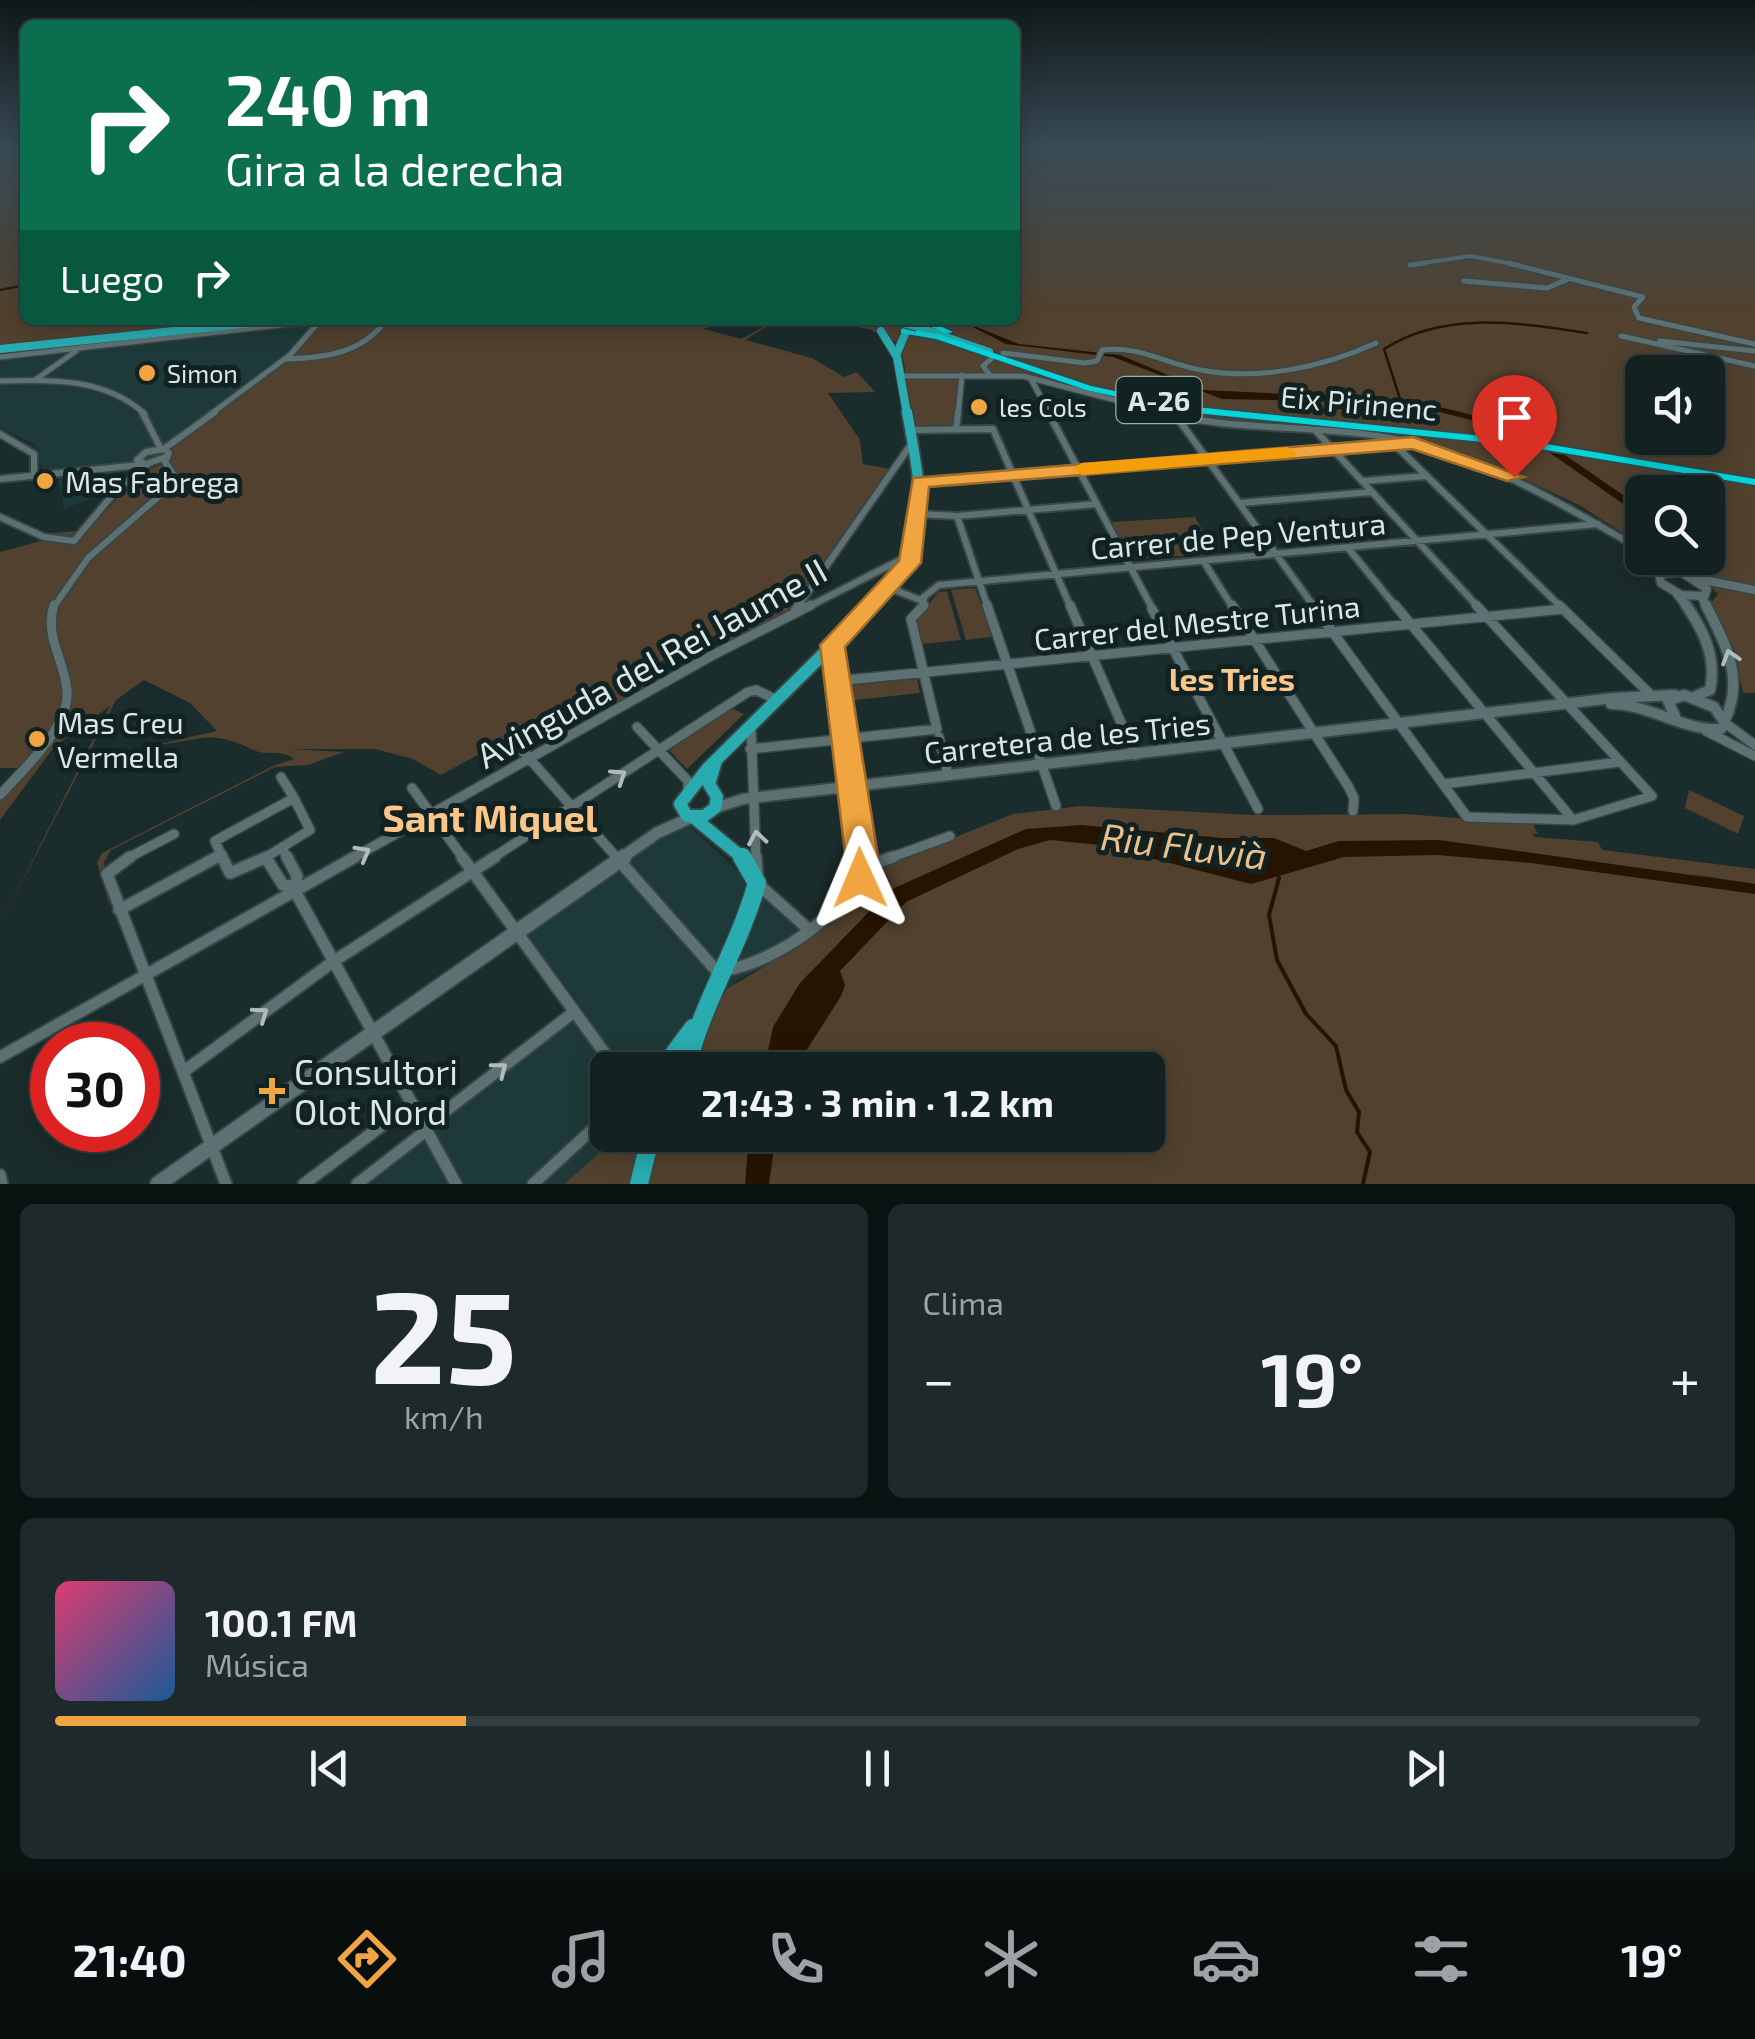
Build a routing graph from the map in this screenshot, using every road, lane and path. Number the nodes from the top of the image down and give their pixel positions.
1 (1410, 265) dead end
2 (1566, 280) junction
3 (1464, 281) dead end
4 (264, 325) edge
5 (267, 325) edge
6 (300, 325) edge
7 (318, 325) edge
8 (382, 325) edge
9 (873, 325) edge
10 (912, 325) edge
11 (923, 325) edge
12 (924, 325) edge
13 (881, 331) junction
14 (309, 333) junction
15 (902, 334) junction
16 (1376, 342) dead end
17 (1755, 347) edge
18 (80, 348) junction
19 (0, 353) edge
20 (1003, 354) dead end
21 (896, 357) junction
22 (286, 359) junction
23 (991, 359) dead end
24 (1755, 366) edge
25 (990, 374) junction
26 (962, 375) junction
27 (900, 376) junction
28 (1053, 376) junction
29 (1031, 379) junction
30 (35, 380) junction
31 (0, 381) edge
32 (1176, 416) junction
33 (910, 430) junction
34 (956, 430) junction
35 (1315, 430) junction
36 (0, 434) edge
37 (1497, 437) junction
38 (156, 440) junction
39 (912, 443) junction
40 (1413, 443) junction
41 (1394, 444) junction
42 (1333, 449) junction
43 (146, 452) junction
44 (165, 455) junction
45 (1208, 459) junction
46 (143, 462) junction
47 (1078, 470) junction
48 (34, 473) junction
49 (1013, 475) junction
50 (1426, 476) junction
51 (0, 479) edge
52 (1755, 480) edge
53 (1363, 481) junction
54 (920, 482) junction
55 (1372, 492) junction
56 (1240, 503) junction
57 (1097, 504) junction
58 (1028, 510) junction
59 (918, 514) junction
60 (957, 516) junction
61 (0, 517) edge
62 (1599, 524) junction
63 (1490, 538) junction
64 (1625, 541) edge
65 (1419, 542) junction
66 (1348, 548) junction
67 (1278, 554) junction
68 (912, 556) junction
69 (1204, 562) junction
70 (1130, 568) junction
71 (1056, 574) junction
72 (1659, 575) edge
73 (1675, 575) edge
74 (1691, 576) junction
75 (980, 582) junction
76 (890, 588) junction
77 (1675, 592) junction
78 (1755, 592) edge
79 (1705, 594) junction
80 (924, 599) junction
81 (1563, 609) junction
82 (794, 612) junction
83 (1487, 616) junction
84 (1411, 624) junction
85 (1334, 632) junction
86 (1254, 640) junction
87 (832, 645) junction
88 (1173, 648) junction
89 (1092, 656) junction
90 (812, 664) junction
91 (1008, 664) junction
92 (924, 672) junction
93 (836, 678) junction
94 (1651, 695) junction
95 (1675, 695) junction
96 (1694, 697) junction
97 (777, 700) junction
98 (1573, 706) junction
99 (1487, 716) junction
100 (1675, 716) junction
101 (1725, 722) junction
102 (536, 724) dead end
103 (1403, 725) junction
104 (752, 726) junction
105 (636, 727) dead end
106 (1705, 730) junction
107 (938, 733) junction
108 (1314, 734) junction
109 (845, 738) junction
110 (1224, 745) junction
111 (1755, 745) edge
112 (750, 749) junction
113 (658, 750) junction
114 (1135, 754) junction
115 (1755, 756) edge
116 (531, 759) junction
117 (716, 761) junction
118 (1620, 762) junction
119 (1042, 765) junction
120 (681, 773) junction
121 (1534, 774) junction
122 (948, 775) junction
123 (701, 776) junction
124 (282, 777) dead end
125 (1444, 784) junction
126 (852, 786) junction
127 (412, 788) dead end
128 (0, 795) edge
129 (685, 795) junction
130 (294, 798) junction
131 (748, 798) junction
132 (714, 801) junction
133 (1056, 806) dead end
134 (573, 807) junction
135 (1258, 809) dead end
136 (1353, 810) dead end
137 (431, 815) junction
138 (693, 817) junction
139 (1573, 820) junction
140 (657, 833) junction
141 (716, 833) junction
142 (174, 834) dead end
143 (950, 836) dead end
144 (282, 848) junction
145 (222, 854) junction
146 (266, 858) junction
147 (619, 859) junction
148 (862, 868) junction
149 (473, 872) junction
150 (756, 881) junction
151 (294, 889) junction
152 (119, 910) junction
153 (806, 927) junction
154 (516, 931) junction
155 (334, 961) junction
156 (724, 974) junction
157 (144, 977) junction
158 (574, 1012) junction
159 (702, 1015) junction
160 (373, 1032) junction
161 (603, 1052) edge
162 (668, 1052) edge
163 (675, 1052) edge
164 (689, 1052) edge
165 (0, 1058) edge
166 (183, 1072) junction
167 (412, 1103) junction
168 (426, 1128) junction
169 (590, 1133) edge
170 (212, 1147) junction
171 (647, 1152) edge
172 (0, 1175) edge
173 (2, 1184) edge
174 (158, 1184) edge
175 (226, 1184) edge
176 (304, 1184) edge
177 (357, 1184) edge
178 (456, 1184) edge
179 (533, 1184) edge
180 (638, 1184) edge

1 - 2 street
2 - 3 street
2 - 17 street
4 - 19 main road
5 - 18 street
6 - 14 street
7 - 14 street
8 - 22 street
9 - 13 main road
10 - 15 main road
11 - 28 main road, Eix Pirinenc / A-26
12 - 28 highway
13 - 15 main road
13 - 21 main road
14 - 22 street
15 - 21 main road
15 - 28 highway
16 - 20 street
17 - 24 street
18 - 19 street
18 - 30 street
21 - 27 main road
22 - 44 street
23 - 25 street
25 - 26 street
25 - 29 street
26 - 27 street
26 - 34 street
27 - 33 main road
28 - 37 highway, Eix Pirinenc / A-26
29 - 32 street
29 - 47 street
30 - 31 street
30 - 38 street
32 - 35 street
32 - 45 street
33 - 34 street
33 - 39 main road
34 - 49 street
35 - 40 street
35 - 42 street
36 - 48 street
37 - 52 highway, Eix Pirinenc / A-26
37 - 52 highway, Eix Pirinenc / A-26
38 - 43 street
38 - 44 street
39 - 54 main road
39 - 82 street
40 - 41 street
40 - 62 street
41 - 42 street
41 - 50 street
42 - 45 street
42 - 53 street
43 - 44 street
43 - 46 street
44 - 46 street
44 - 128 street
45 - 47 street
45 - 56 street
46 - 48 street
46 - 61 street
47 - 49 street
47 - 57 street
48 - 51 street
49 - 54 street
49 - 58 street
50 - 53 street
50 - 63 street
53 - 55 street
54 - 59 main road
55 - 56 street
55 - 65 street
56 - 67 street
57 - 58 street
57 - 70 street
58 - 60 street
58 - 71 street
59 - 60 street
59 - 68 main road
60 - 75 street
62 - 63 street, Carrer de Pep Ventura
62 - 64 street
63 - 65 street, Carrer de Pep Ventura
63 - 81 street
65 - 66 street, Carrer de Pep Ventura
65 - 83 street
66 - 67 street, Carrer de Pep Ventura
66 - 84 street
67 - 69 street, Carrer de Pep Ventura
67 - 85 street
68 - 76 main road
68 - 82 street, Avinguda del Rei Jaume II
69 - 70 street, Carrer de Pep Ventura
69 - 86 street
70 - 71 street, Carrer de Pep Ventura
70 - 88 street
71 - 75 street, Carrer de Pep Ventura
71 - 89 street
72 - 77 street
73 - 74 street
74 - 78 street
74 - 79 street
75 - 80 street, Carrer de Pep Ventura
75 - 91 street
76 - 80 street
76 - 87 main road
77 - 79 street
77 - 96 street
78 - 79 street
101 -> 79 street
80 - 92 street
81 - 83 street, Carrer del Mestre Turina
81 - 94 street
82 - 116 street, Avinguda del Rei Jaume II
83 - 84 street, Carrer del Mestre Turina
83 - 98 street
84 - 85 street, Carrer del Mestre Turina
84 - 99 street
85 - 86 street, Carrer del Mestre Turina
85 - 103 street
86 - 88 street, Carrer del Mestre Turina
86 - 108 street
87 - 90 main road
87 - 93 street
88 - 89 street, Carrer del Mestre Turina
88 - 110 street
89 - 91 street, Carrer del Mestre Turina
89 - 114 street
90 - 93 street
90 - 97 main road
91 - 92 street, Carrer del Mestre Turina
91 - 119 street
92 - 93 street, Carrer del Mestre Turina
92 - 107 street
93 - 109 street
94 - 95 street, Carretera de les Tries
94 - 98 street, Carretera de les Tries
95 - 96 street
95 - 100 street
96 - 101 street
97 - 104 main road
97 - 113 street
98 - 99 street, Carretera de les Tries
98 - 100 street, Carretera de les Tries
98 - 118 street
99 - 103 street, Carretera de les Tries
99 - 121 street
100 - 106 street
101 - 106 street
101 - 111 street
102 - 116 street
103 - 108 street, Carretera de les Tries
103 - 125 street
104 - 112 street
104 - 117 main road
105 - 113 street
106 - 115 street
107 - 109 street
107 - 122 street
108 - 110 street, Carretera de les Tries
108 - 136 street
109 - 112 street
109 - 126 street
110 - 114 street, Carretera de les Tries
110 - 135 street
112 - 131 street
113 - 120 street
134 -> 113 street
114 - 119 street, Carretera de les Tries
116 - 134 street
116 - 137 street, Avinguda del Rei Jaume II
117 - 123 main road
117 - 132 main road
118 - 121 street
118 - 139 street
119 - 122 street, Carretera de les Tries
119 - 133 street
120 - 123 street
120 - 129 street
121 - 125 street
121 - 139 street
122 - 126 street, Carretera de les Tries
123 - 129 main road
124 - 130 street
125 - 139 street
126 - 131 street, Carretera de les Tries
126 - 148 street
127 - 137 street
129 - 132 main road
129 - 138 main road
129 - 140 main road
130 - 144 street
130 - 145 street
131 - 132 street, Carretera de les Tries
150 -> 131 street
132 - 138 main road
132 - 141 main road
134 - 147 street
134 - 149 street
137 - 149 street
151 -> 137 street, Avinguda del Rei Jaume II
138 - 140 main road
138 - 141 main road
140 - 147 main road
141 - 150 main road
142 - 152 street
143 - 148 street
144 - 146 street
144 - 151 street
145 - 146 street
145 - 152 street
146 - 151 street
147 - 154 main road
147 - 156 street
148 - 153 street
149 - 154 street
149 - 155 street
150 - 153 street
150 - 156 main road
151 - 155 street
151 - 157 street, Avinguda del Rei Jaume II
152 - 157 street
153 - 156 street
154 - 158 street
154 - 160 main road
155 - 160 street
166 -> 155 street
156 - 159 main road
157 - 165 street, Avinguda del Rei Jaume II
157 - 166 street
158 - 161 street
168 -> 158 street
159 - 162 street
159 - 163 main road
159 - 164 main road
160 - 167 street
160 - 170 main road
166 - 170 street
167 - 168 street
167 - 176 street
168 - 177 street
168 - 178 street
169 - 179 street
170 - 174 main road
170 - 175 street
171 - 180 main road
172 - 173 street

